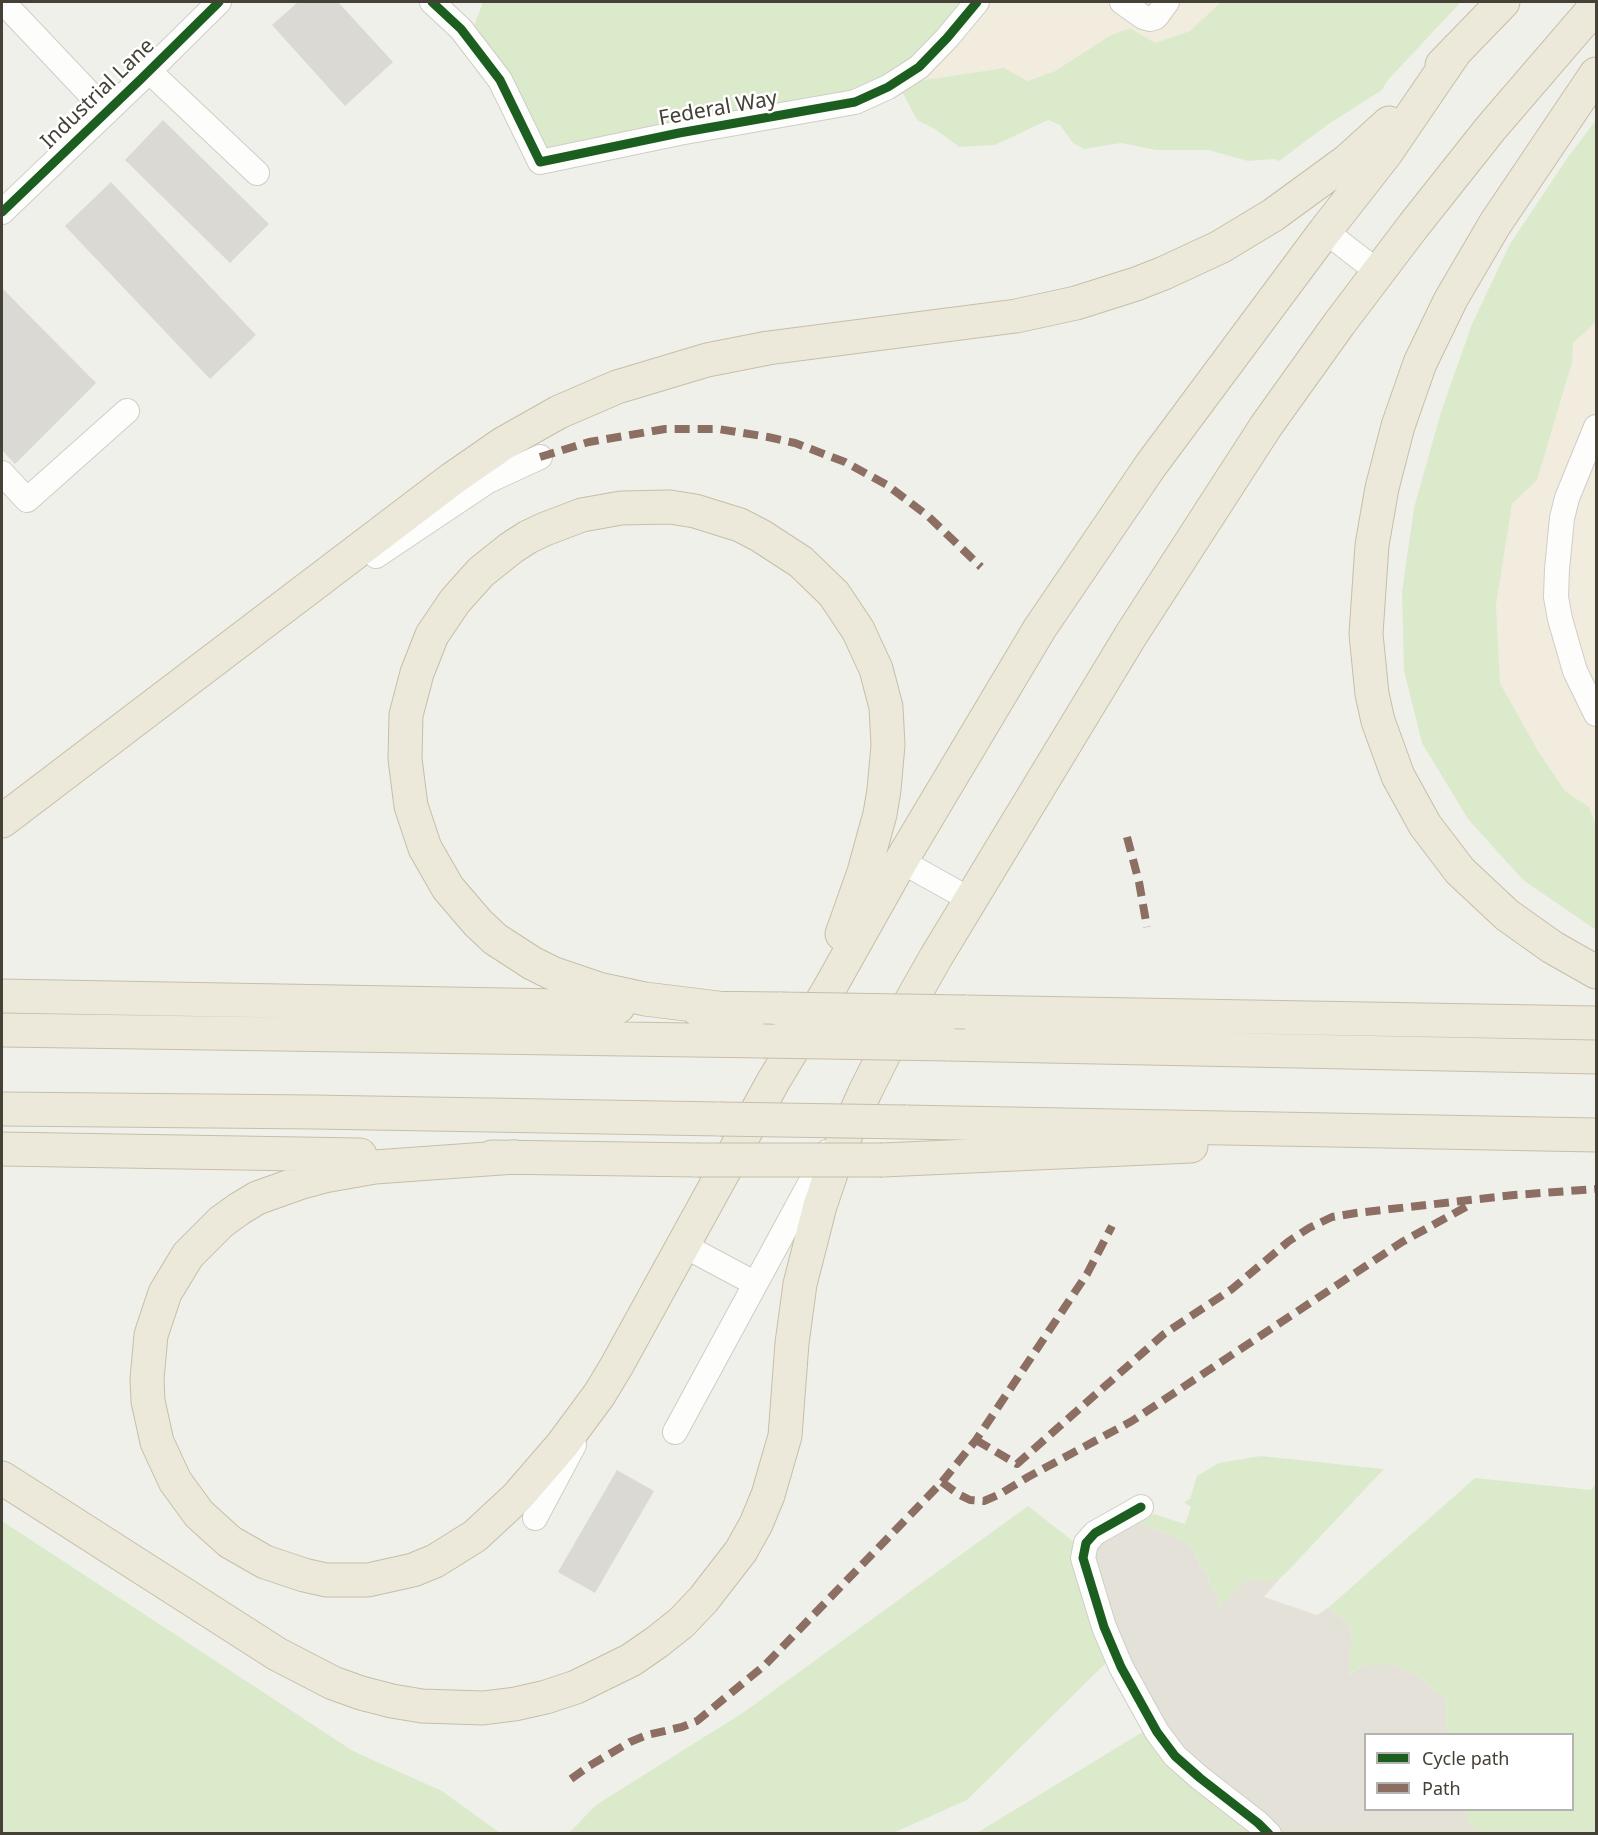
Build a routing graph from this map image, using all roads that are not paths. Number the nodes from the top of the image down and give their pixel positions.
1 (3, 2) edge
2 (219, 2) edge
3 (432, 2) edge
4 (977, 2) edge
5 (1122, 2) edge
6 (1167, 2) edge
7 (1503, 2) edge
8 (1596, 6) edge
9 (1457, 49) junction
10 (149, 71) junction
11 (1596, 74) edge
12 (107, 112) junction
13 (257, 173) dead end
14 (2, 212) edge
15 (1325, 231) junction
16 (1378, 272) junction
17 (127, 411) dead end
18 (1596, 427) edge
19 (540, 457) dead end
20 (2, 473) edge
21 (155, 705) junction
22 (1596, 714) edge
23 (2, 821) edge
24 (901, 861) junction
25 (969, 899) junction
26 (1596, 972) edge
27 (921, 984) junction
28 (2, 996) edge
29 (718, 1008) junction
30 (1596, 1023) edge
31 (2, 1030) edge
32 (1596, 1057) edge
33 (774, 1080) junction
34 (2, 1109) edge
35 (1414, 1131) junction
36 (1596, 1135) edge
37 (2, 1149) edge
38 (514, 1157) junction
39 (683, 1245) junction
40 (754, 1283) junction
41 (632, 1340) junction
42 (675, 1432) dead end
43 (2, 1478) edge
44 (1141, 1507) dead end
45 (535, 1518) dead end
46 (1269, 1833) edge

1 - 12 street
2 - 10 street, Industrial Lane
3 - 4 street, Federal Way
5 - 6 street
7 - 9 highway
8 - 16 highway
9 - 15 highway
9 - 21 highway
10 - 12 street, Industrial Lane
10 - 13 street
11 - 26 highway
12 - 14 street, Industrial Lane
15 - 16 street
15 - 24 highway
16 - 25 highway
17 - 20 street
18 - 22 street
19 - 21 street
21 - 23 highway
24 - 25 street
24 - 33 highway
25 - 27 highway
27 - 40 street
27 - 43 highway
28 - 29 highway
29 - 30 highway, bridge
29 - 33 highway
31 - 32 highway, bridge
33 - 39 highway
34 - 35 highway, bridge
35 - 36 highway
35 - 38 highway, bridge
37 - 38 highway
38 - 41 highway
39 - 40 street
39 - 41 highway
40 - 42 street
41 - 45 street
44 - 46 street

